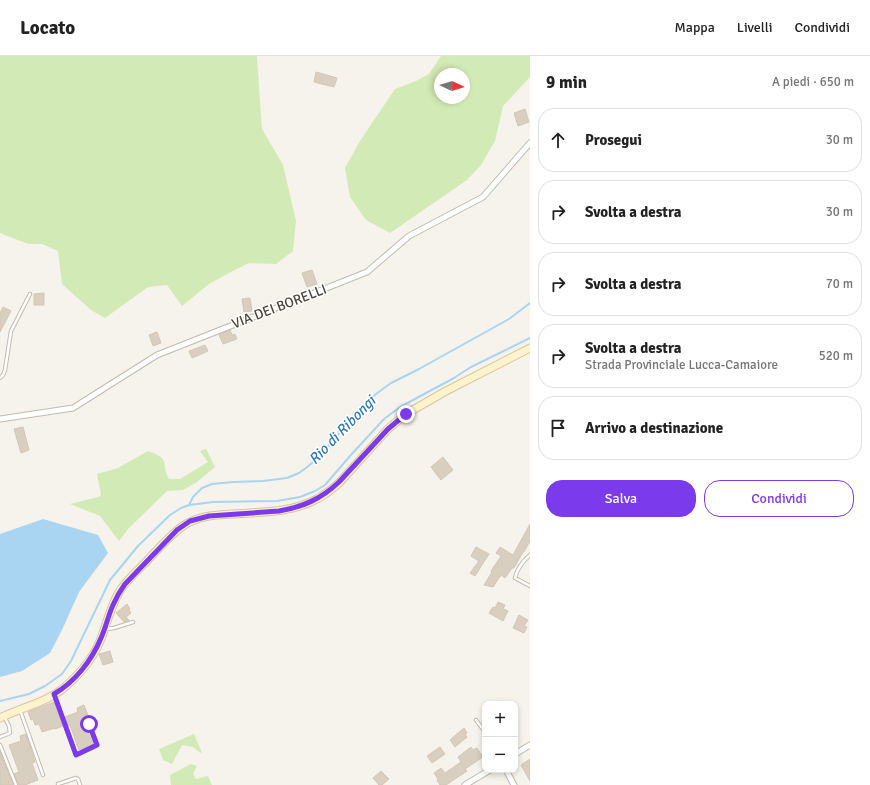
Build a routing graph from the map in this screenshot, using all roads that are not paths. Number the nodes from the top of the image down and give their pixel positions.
1 (530, 143) edge
2 (30, 294) dead end
3 (530, 348) edge
4 (0, 378) edge
5 (0, 419) edge
6 (530, 555) edge
7 (530, 586) edge
8 (133, 622) dead end
9 (104, 629) junction
10 (54, 694) junction
11 (20, 710) junction
12 (2, 717) edge
13 (476, 720) dead end
14 (89, 724) dead end
15 (482, 728) edge
16 (0, 737) edge
17 (0, 745) edge
18 (530, 745) edge
19 (518, 752) edge
20 (485, 773) edge
21 (508, 773) edge
22 (43, 775) dead end
23 (58, 784) dead end
24 (16, 785) edge
25 (80, 785) edge
26 (465, 785) edge
27 (514, 785) edge

1 - 5 street, VIA DEI BORELLI
2 - 4 lane
3 - 9 main road
6 - 7 lane
8 - 9 lane
9 - 10 main road
10 - 11 main road
10 - 14 lane
11 - 12 main road
11 - 22 lane
12 - 16 lane
13 - 15 lane
17 - 24 lane
18 - 19 street
20 - 26 street
21 - 27 street
23 - 25 lane

